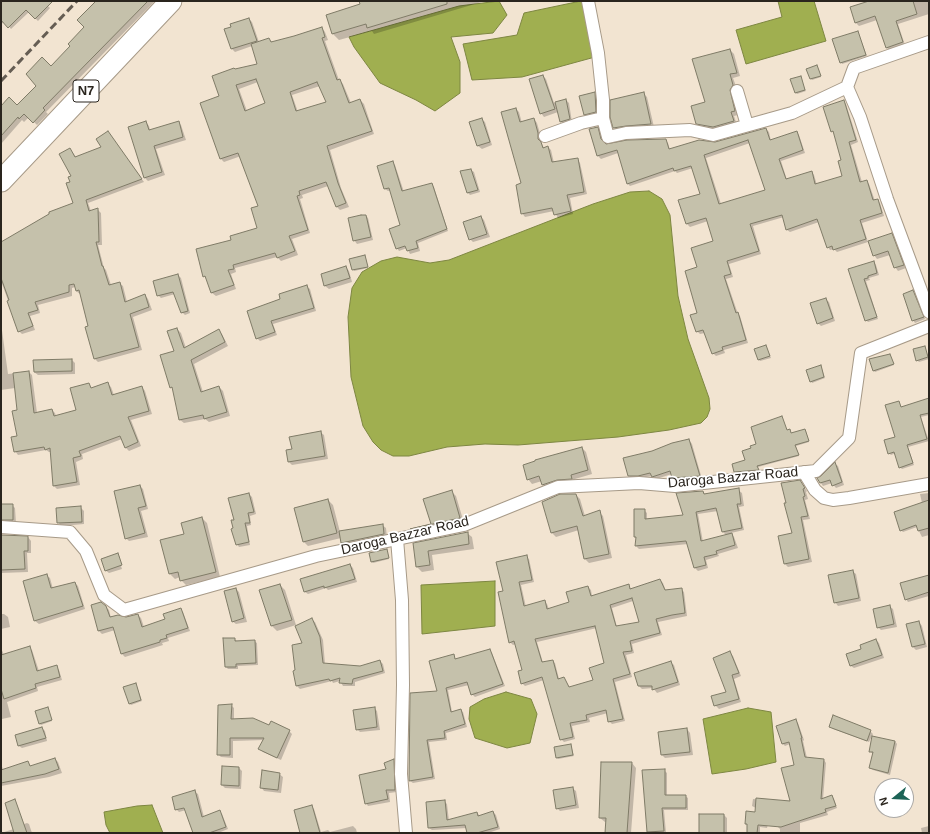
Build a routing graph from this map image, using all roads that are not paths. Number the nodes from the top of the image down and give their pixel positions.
1 (171, 1) edge
2 (588, 1) edge
3 (929, 42) edge
4 (847, 87) junction
5 (737, 91) dead end
6 (603, 118) junction
7 (747, 126) junction
8 (545, 136) dead end
9 (1, 182) edge
10 (929, 312) edge
11 (929, 326) edge
12 (804, 472) junction
13 (929, 484) edge
14 (1, 526) edge
15 (397, 539) junction
16 (406, 833) edge

1 - 9 highway, N7
2 - 6 street
3 - 4 street
4 - 7 street
4 - 10 street
5 - 7 street
6 - 7 street
6 - 8 street
11 - 12 street, Daroga Bazzar Road
12 - 13 street
12 - 15 street, Daroga Bazzar Road
14 - 15 street, Daroga Bazzar Road
15 - 16 street

